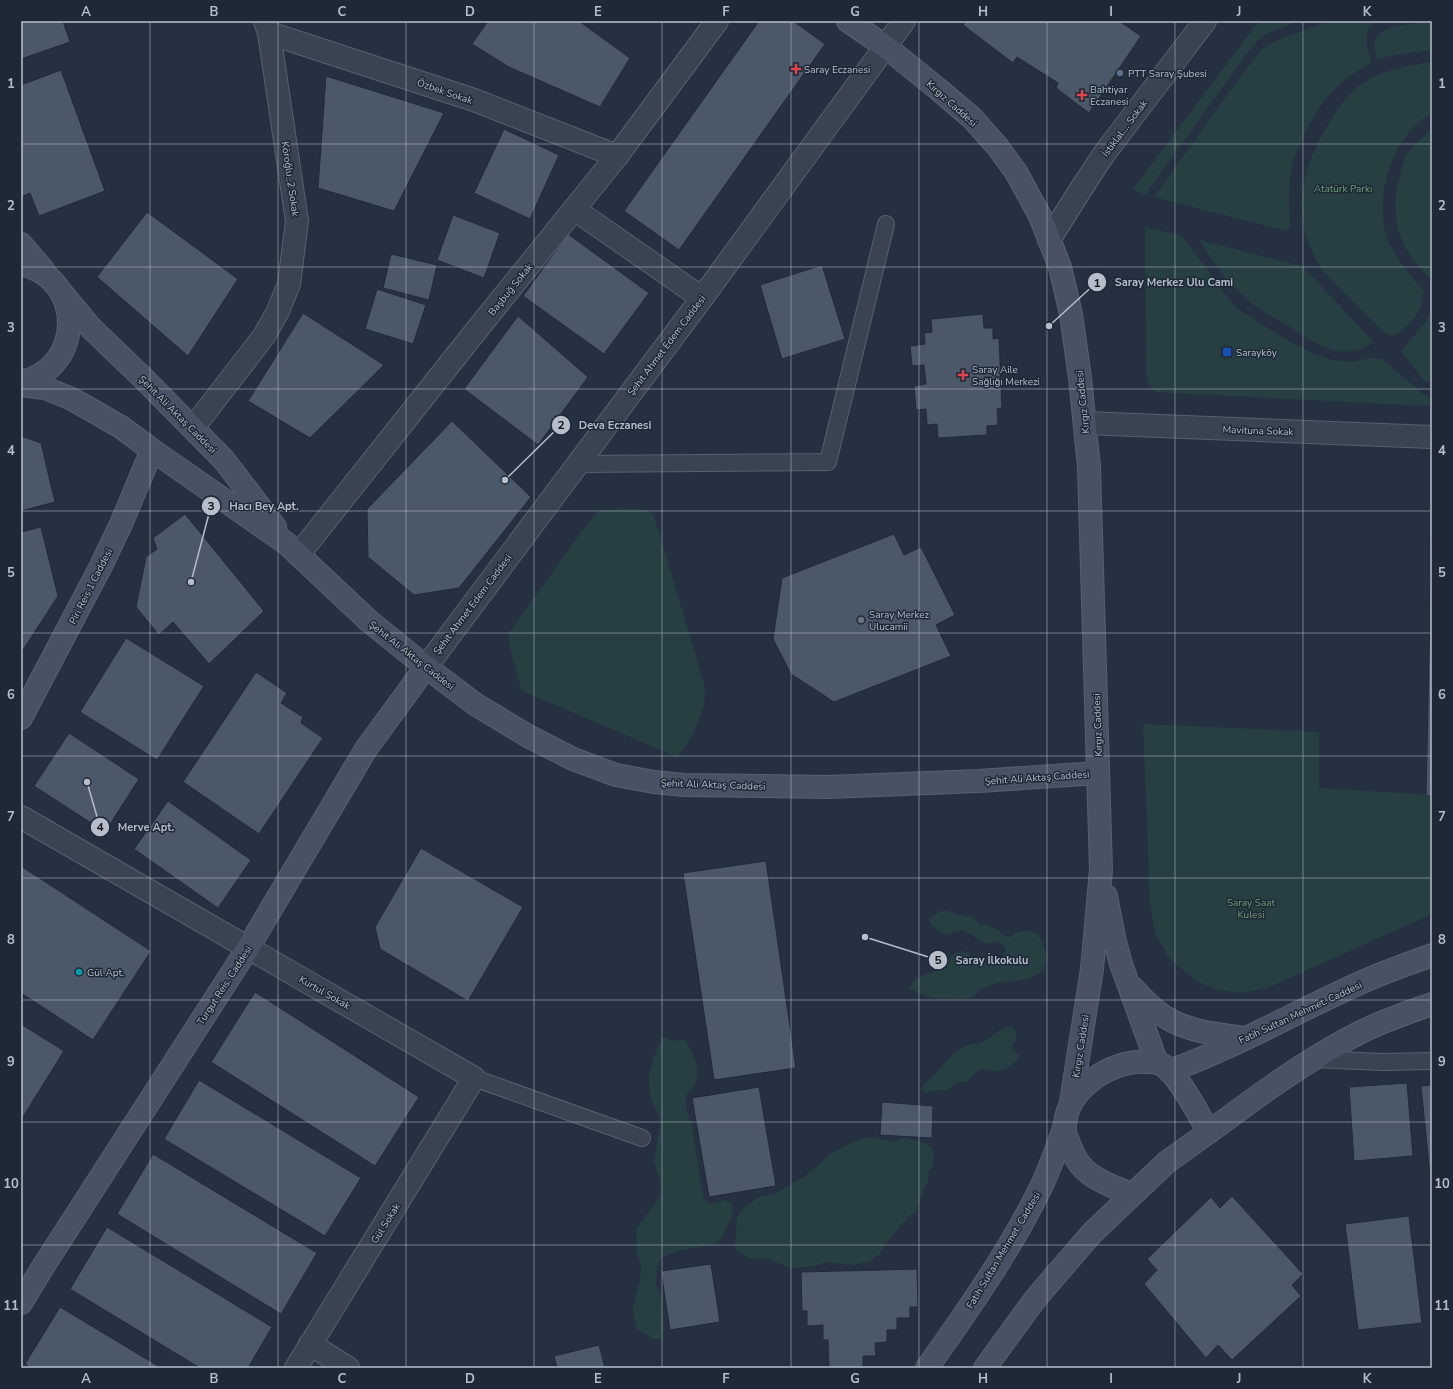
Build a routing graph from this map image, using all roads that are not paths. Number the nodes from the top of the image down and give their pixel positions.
1 (717, 21) edge
2 (848, 21) edge
3 (904, 21) edge
4 (1204, 21) edge
5 (267, 27) edge
6 (886, 47) junction
7 (617, 156) junction
8 (574, 210) junction
9 (886, 224) dead end
10 (1049, 240) junction
11 (21, 244) edge
12 (21, 264) edge
13 (56, 286) junction
14 (702, 298) junction
15 (21, 384) edge
16 (1085, 423) junction
17 (193, 428) junction
18 (1432, 437) edge
19 (152, 450) junction
20 (576, 464) junction
21 (292, 549) junction
22 (426, 667) junction
23 (21, 718) edge
24 (1098, 773) junction
25 (21, 817) edge
26 (1101, 870) junction
27 (248, 948) junction
28 (1432, 955) edge
29 (1128, 984) junction
30 (1432, 1004) edge
31 (1247, 1038) junction
32 (1314, 1059) junction
33 (1432, 1061) edge
34 (1163, 1067) junction
35 (474, 1078) junction
36 (1071, 1102) junction
37 (1065, 1125) junction
38 (1209, 1132) junction
39 (642, 1138) dead end
40 (1132, 1194) junction
41 (21, 1303) edge
42 (310, 1344) junction
43 (296, 1368) edge
44 (348, 1368) edge
45 (927, 1368) edge
46 (985, 1368) edge

1 - 7 street, Başbuğ Sokak
2 - 6 street, Kırgız Caddesi
3 - 6 street, Şehit Ahmet Edem Caddesi
4 - 10 street, İstiklal.... Sokak
5 - 7 street, Özbek Sokak
5 - 17 street, Köroğlu_2 Sokak
6 - 10 street, Kırgız Caddesi
6 - 14 street, Şehit Ahmet Edem Caddesi
7 - 8 street, Başbuğ Sokak
8 - 14 street
8 - 21 street, Başbuğ Sokak
9 - 20 lane
10 - 16 street, Kırgız Caddesi
11 - 13 street, Şehit Ali Aktaş Caddesi
12 - 13 street, Şehit Ali Aktaş Caddesi
13 - 15 street, Şehit Ali Aktaş Caddesi
13 - 17 street, Şehit Ali Aktaş Caddesi
14 - 20 street, Şehit Ahmet Edem Caddesi
15 - 19 street, Şehit Ali Aktaş Caddesi
16 - 18 street, Mavituna Sokak
16 - 24 street, Kırgız Caddesi
17 - 21 street, Şehit Ali Aktaş Caddesi
19 - 21 street, Şehit Ali Aktaş Caddesi
19 - 23 street, Piri Reis 1 Caddesi
20 - 22 street, Şehit Ahmet Edem Caddesi
21 - 22 street, Şehit Ali Aktaş Caddesi
22 - 24 street, Şehit Ali Aktaş Caddesi
22 - 27 street, Turgut Reis. Caddesi
24 - 26 street, Kırgız Caddesi
25 - 27 street, Kurtul Sokak
26 - 29 street, Kırgız Caddesi
26 - 36 street, Kırgız Caddesi
27 - 35 street, Kurtul Sokak
27 - 41 street, Turgut Reis. Caddesi
28 - 31 street, Fatih Sultan Mehmet. Caddesi
29 - 31 street
29 - 34 street, Kırgız Caddesi
30 - 32 street
31 - 34 street, Fatih Sultan Mehmet. Caddesi
32 - 33 lane
32 - 38 street
34 - 36 street, Fatih Sultan Mehmet. Caddesi
34 - 38 street
35 - 39 lane, Kurtul Sokak
35 - 42 street, Gül Sokak
36 - 37 street, Fatih Sultan Mehmet. Caddesi
37 - 40 street, Fatih Sultan Mehmet. Caddesi
37 - 45 street, Fatih Sultan Mehmet. Caddesi
38 - 40 street
40 - 46 street
42 - 43 street, Gül Sokak
42 - 44 street

